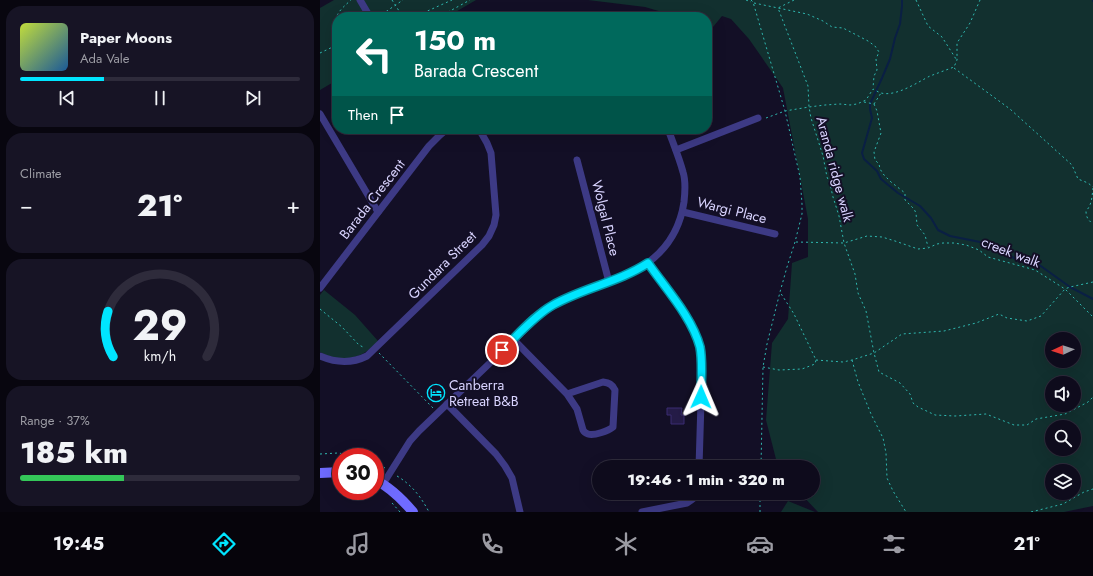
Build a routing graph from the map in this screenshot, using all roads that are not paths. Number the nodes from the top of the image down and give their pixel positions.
1 (360, 0) edge
2 (367, 12) edge
3 (320, 114) edge
4 (758, 118) road end
5 (437, 134) edge
6 (482, 134) edge
7 (670, 134) edge
8 (676, 150) junction
9 (577, 160) dead end
10 (378, 212) junction
11 (683, 212) junction
12 (775, 234) dead end
13 (648, 263) junction
14 (608, 282) junction
15 (321, 285) edge
16 (513, 339) junction
17 (320, 356) edge
18 (567, 394) junction
19 (447, 404) junction
20 (699, 460) edge
21 (332, 472) edge
22 (320, 473) edge
23 (384, 476) edge
24 (384, 485) edge
25 (691, 500) edge
26 (413, 512) edge
27 (520, 512) edge
28 (642, 512) edge

1 - 2 street
3 - 10 street
4 - 8 street
5 - 10 street, Barada Crescent
6 - 17 street, Gundara Street
7 - 8 street
8 - 11 street
9 - 14 street, Wolgal Place
10 - 15 street, Barada Crescent
11 - 12 street, Wargi Place
11 - 13 street
13 - 14 street
13 - 20 street
14 - 16 street
16 - 18 street
16 - 19 street
18 - 18 street
19 - 23 street
19 - 27 street
21 - 22 street
24 - 26 street
25 - 28 street

